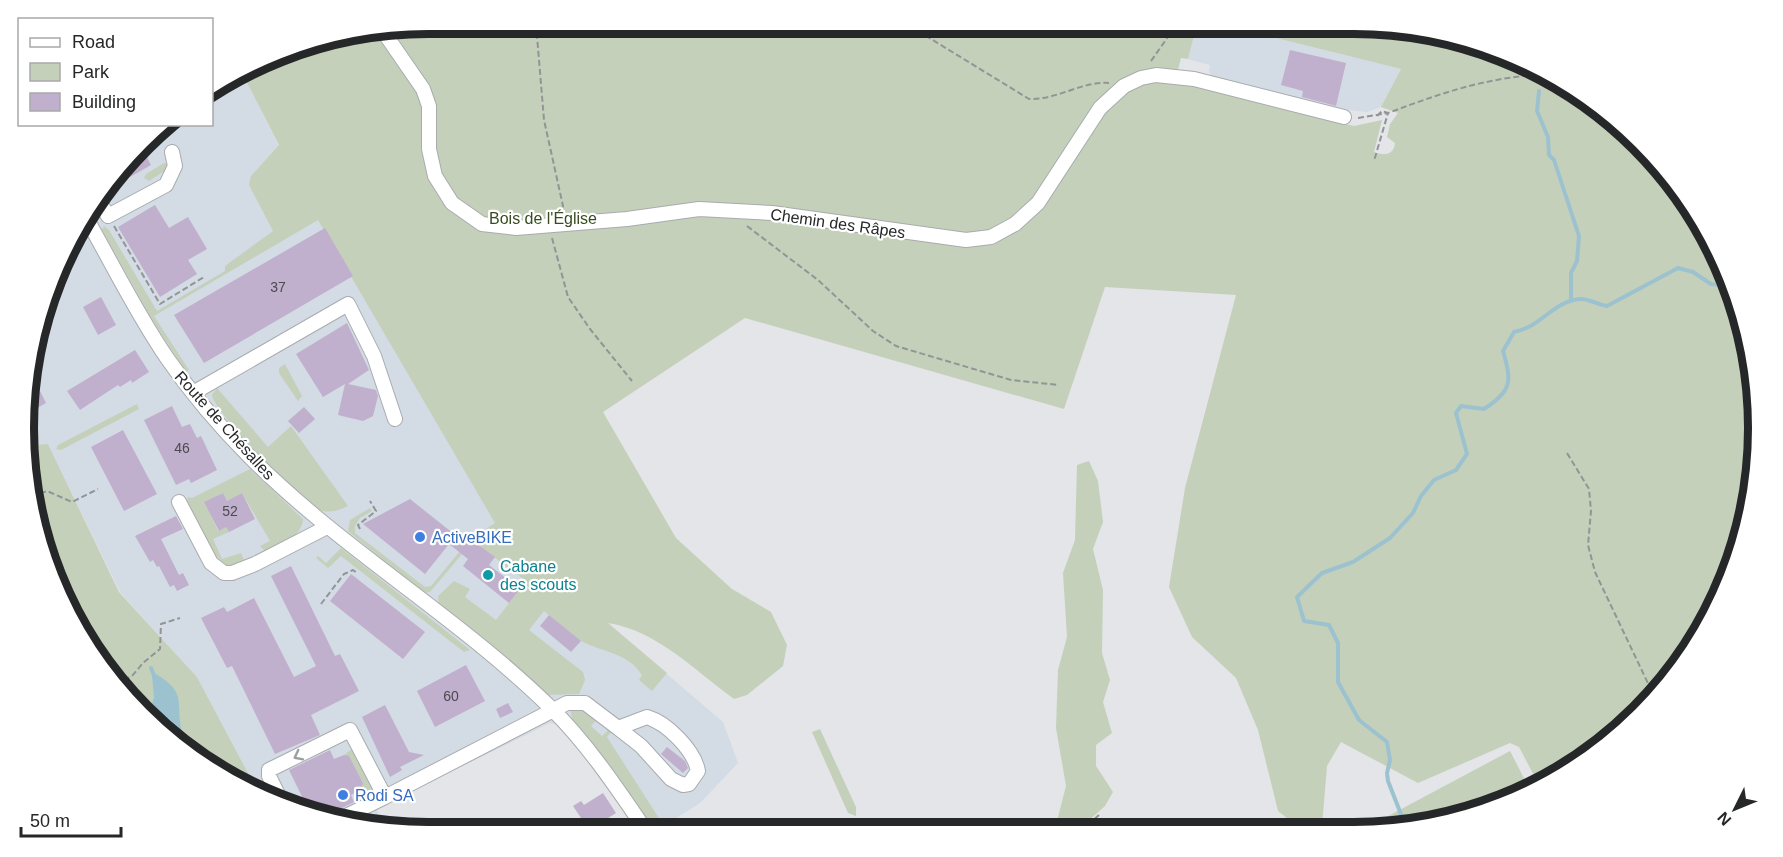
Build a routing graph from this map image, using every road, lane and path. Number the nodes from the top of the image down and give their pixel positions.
1 (537, 34) edge
2 (923, 34) edge
3 (1170, 34) edge
4 (387, 37) edge
5 (1529, 75) edge
6 (1149, 76) junction
7 (1124, 86) junction
8 (1388, 113) junction
9 (1344, 117) joint
10 (172, 152) dead end
11 (1374, 162) dead end
12 (103, 207) edge
13 (732, 211) junction
14 (108, 216) junction
15 (95, 219) edge
16 (558, 223) junction
17 (91, 226) edge
18 (204, 277) dead end
19 (632, 381) dead end
20 (1059, 385) dead end
21 (193, 393) junction
22 (394, 419) dead end
23 (1567, 453) dead end
24 (98, 489) dead end
25 (40, 494) edge
26 (370, 501) dead end
27 (179, 502) dead end
28 (327, 527) junction
29 (360, 529) dead end
30 (357, 573) dead end
31 (321, 604) dead end
32 (180, 618) dead end
33 (125, 679) edge
34 (1650, 689) edge
35 (552, 710) junction
36 (618, 728) junction
37 (276, 792) edge
38 (385, 797) junction
39 (359, 810) junction
40 (350, 814) edge
41 (1099, 815) dead end
42 (357, 816) edge
43 (640, 822) edge
44 (1091, 822) edge

1 - 16 path
2 - 7 path
3 - 6 path
4 - 16 street, Chemin des Râpes
5 - 8 path
6 - 7 street, Chemin des Râpes
6 - 9 street, Chemin des Râpes
7 - 13 street, Chemin des Râpes
8 - 9 path
8 - 11 path
10 - 14 street
12 - 14 street
13 - 16 street, Chemin des Râpes
13 - 20 path
14 - 15 street
14 - 18 path
16 - 19 path
17 - 21 street, Route de Chésalles
21 - 22 street
21 - 28 street, Route de Chésalles
23 - 34 path
24 - 25 path
26 - 29 path
27 - 28 street
28 - 35 street, Route de Chésalles
30 - 31 path
32 - 33 path
35 - 36 street
35 - 38 street
35 - 43 street, Route de Chésalles
36 - 36 street
38 -> 37 street
38 - 39 street
39 - 40 street
39 - 42 street
41 - 44 path

